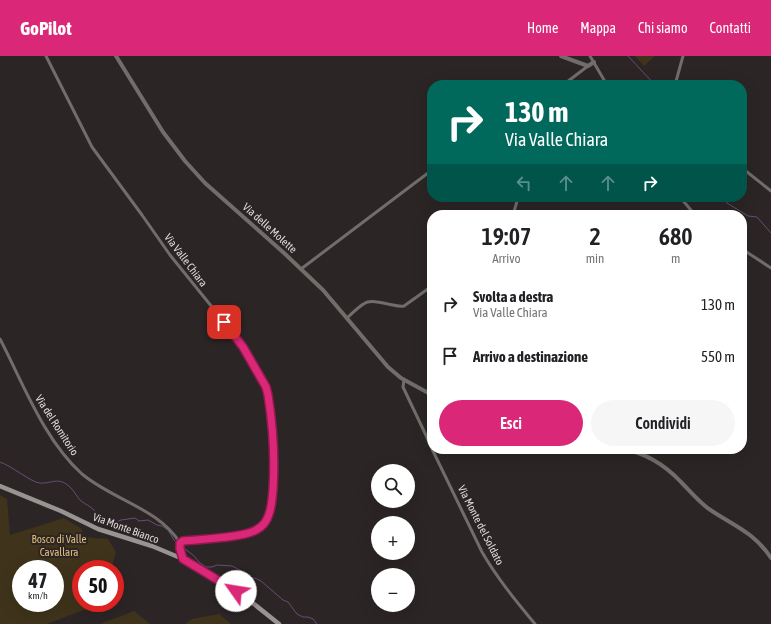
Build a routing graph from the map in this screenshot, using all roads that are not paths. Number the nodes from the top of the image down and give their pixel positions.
1 (46, 56) edge
2 (116, 56) edge
3 (561, 56) edge
4 (683, 56) edge
5 (592, 58) edge
6 (588, 66) junction
7 (570, 80) edge
8 (604, 80) edge
9 (676, 80) edge
10 (747, 172) edge
11 (427, 174) edge
12 (771, 191) edge
13 (684, 202) edge
14 (691, 210) edge
15 (747, 252) edge
16 (771, 268) edge
17 (301, 269) junction
18 (427, 290) edge
19 (347, 318) junction
20 (0, 339) edge
21 (404, 380) junction
22 (427, 392) edge
23 (427, 438) edge
24 (435, 454) edge
25 (640, 454) edge
26 (0, 486) edge
27 (180, 543) junction
28 (771, 558) edge
29 (183, 559) junction
30 (278, 624) edge
31 (535, 624) edge

1 - 27 street, Via Valle Chiara
2 - 17 street, Via delle Molette
3 - 6 street
4 - 9 street
5 - 6 street
5 - 8 street
6 - 7 street
10 - 12 street
11 - 17 street
13 - 14 street
15 - 16 street
17 - 19 street, Via delle Molette
18 - 19 street
19 - 21 street, Via delle Molette
20 - 27 street, Via del Romitorio
21 - 22 street, Via delle Molette
21 - 23 street, Via Monte del Soldato
24 - 31 street, Via Monte del Soldato
25 - 28 street
26 - 29 main road, Via Monte Bianco
27 - 29 street
29 - 30 main road, Via Monte Bianco

